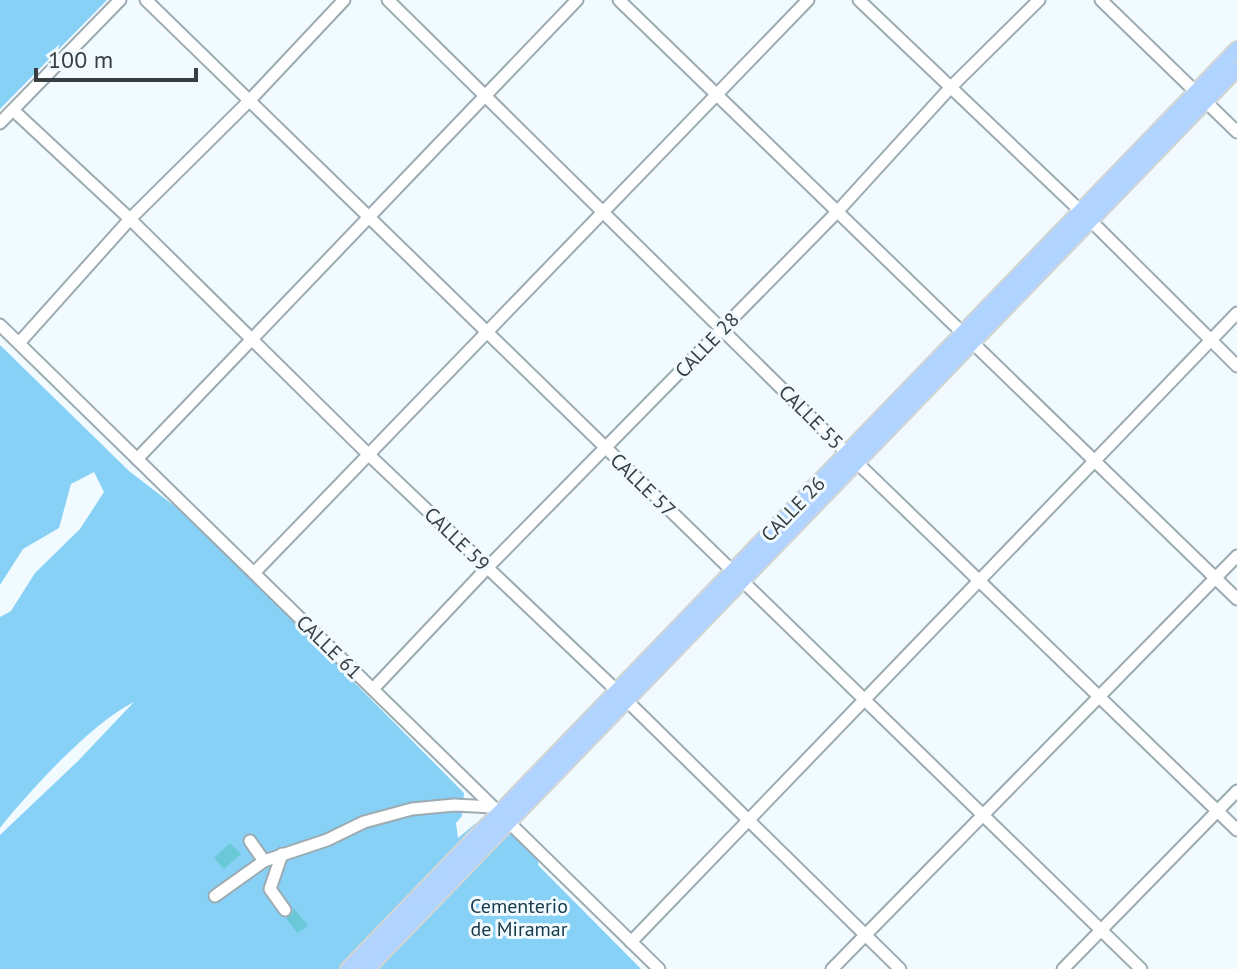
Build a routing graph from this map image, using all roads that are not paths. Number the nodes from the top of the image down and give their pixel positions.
1 (120, 0) edge
2 (146, 0) edge
3 (344, 0) edge
4 (388, 0) edge
5 (577, 0) edge
6 (619, 0) edge
7 (808, 0) edge
8 (859, 0) edge
9 (1039, 0) edge
10 (1101, 0) edge
11 (1237, 49) edge
12 (1237, 69) edge
13 (950, 88) junction
14 (716, 94) junction
15 (485, 95) junction
16 (1200, 96) junction
17 (249, 101) junction
18 (13, 110) junction
19 (0, 123) edge
20 (1237, 132) edge
21 (837, 212) junction
22 (604, 213) junction
23 (1086, 216) junction
24 (368, 217) junction
25 (130, 219) junction
26 (1237, 313) edge
27 (0, 325) edge
28 (722, 330) junction
29 (486, 332) junction
30 (251, 338) junction
31 (968, 338) junction
32 (1211, 340) junction
33 (19, 343) junction
34 (1237, 366) edge
35 (606, 448) junction
36 (368, 454) junction
37 (852, 457) junction
38 (137, 459) junction
39 (1095, 461) junction
40 (1237, 556) edge
41 (487, 568) junction
42 (254, 573) junction
43 (737, 576) junction
44 (1216, 579) junction
45 (978, 580) junction
46 (1237, 599) edge
47 (373, 689) junction
48 (621, 695) junction
49 (1099, 696) junction
50 (865, 700) junction
51 (1237, 791) edge
52 (1218, 811) junction
53 (501, 814) junction
54 (984, 815) junction
55 (750, 821) junction
56 (1237, 830) edge
57 (250, 841) dead end
58 (282, 854) junction
59 (264, 861) junction
60 (215, 896) dead end
61 (285, 910) dead end
62 (1101, 929) junction
63 (865, 934) junction
64 (631, 942) junction
65 (348, 969) edge
66 (367, 969) edge
67 (659, 969) edge
68 (832, 969) edge
69 (900, 969) edge
70 (1063, 969) edge
71 (1141, 969) edge

1 - 18 street
2 - 17 street, CALLE 57
3 - 17 street
4 - 15 street, CALLE 55
5 - 15 street
6 - 14 street
7 - 14 street
8 - 13 street
9 - 13 street, CALLE 28
10 - 16 street
11 - 16 main road, CALLE 26
12 - 16 main road, CALLE 26
13 - 21 street, CALLE 28
13 - 23 street
14 - 21 street
14 - 22 street
15 - 22 street, CALLE 55
15 - 24 street
16 - 20 street
16 - 23 main road, CALLE 26
17 - 24 street, CALLE 57
17 - 25 street
18 - 19 street
18 - 25 street, CALLE 59
21 - 28 street, CALLE 28
21 - 31 street
22 - 28 street, CALLE 55
22 - 29 street
23 - 31 main road, CALLE 26
23 - 32 street
24 - 29 street, CALLE 57
24 - 30 street
25 - 30 street, CALLE 59
25 - 33 street
26 - 32 street
27 - 33 street, CALLE 61
28 - 35 street, CALLE 28
28 - 37 street, CALLE 55
29 - 35 street, CALLE 57
29 - 36 street
30 - 36 street, CALLE 59
30 - 38 street
31 - 37 main road, CALLE 26
31 - 39 street
32 - 34 street
32 - 39 street
33 - 38 street, CALLE 61
35 - 41 street, CALLE 28
35 - 43 street, CALLE 57
36 - 41 street, CALLE 59
36 - 42 street
37 - 43 main road, CALLE 26
37 - 45 street, CALLE 55
38 - 42 street, CALLE 61
39 - 44 street
39 - 45 street
40 - 44 street
41 - 47 street, CALLE 28
41 - 48 street, CALLE 59
42 - 47 street, CALLE 61
43 - 48 main road, CALLE 26
43 - 50 street, CALLE 57
44 - 46 street
44 - 49 street
45 - 49 street, CALLE 55
45 - 50 street
47 - 53 street, CALLE 61
48 - 53 main road, CALLE 26
48 - 55 street, CALLE 59
49 - 52 street, CALLE 55
49 - 54 street
50 - 54 street, CALLE 57
50 - 55 street
51 - 52 street
52 - 56 street, CALLE 55
52 - 62 street
53 - 58 street
53 - 64 street, CALLE 61
53 - 65 main road, CALLE 26
53 - 66 main road, CALLE 26
54 - 62 street, CALLE 57
54 - 63 street
55 - 63 street, CALLE 59
55 - 64 street
57 - 59 street
58 - 59 street
58 - 61 street
59 - 60 street
62 - 70 street
62 - 71 street, CALLE 57
63 - 68 street
63 - 69 street, CALLE 59
64 - 67 street, CALLE 61

